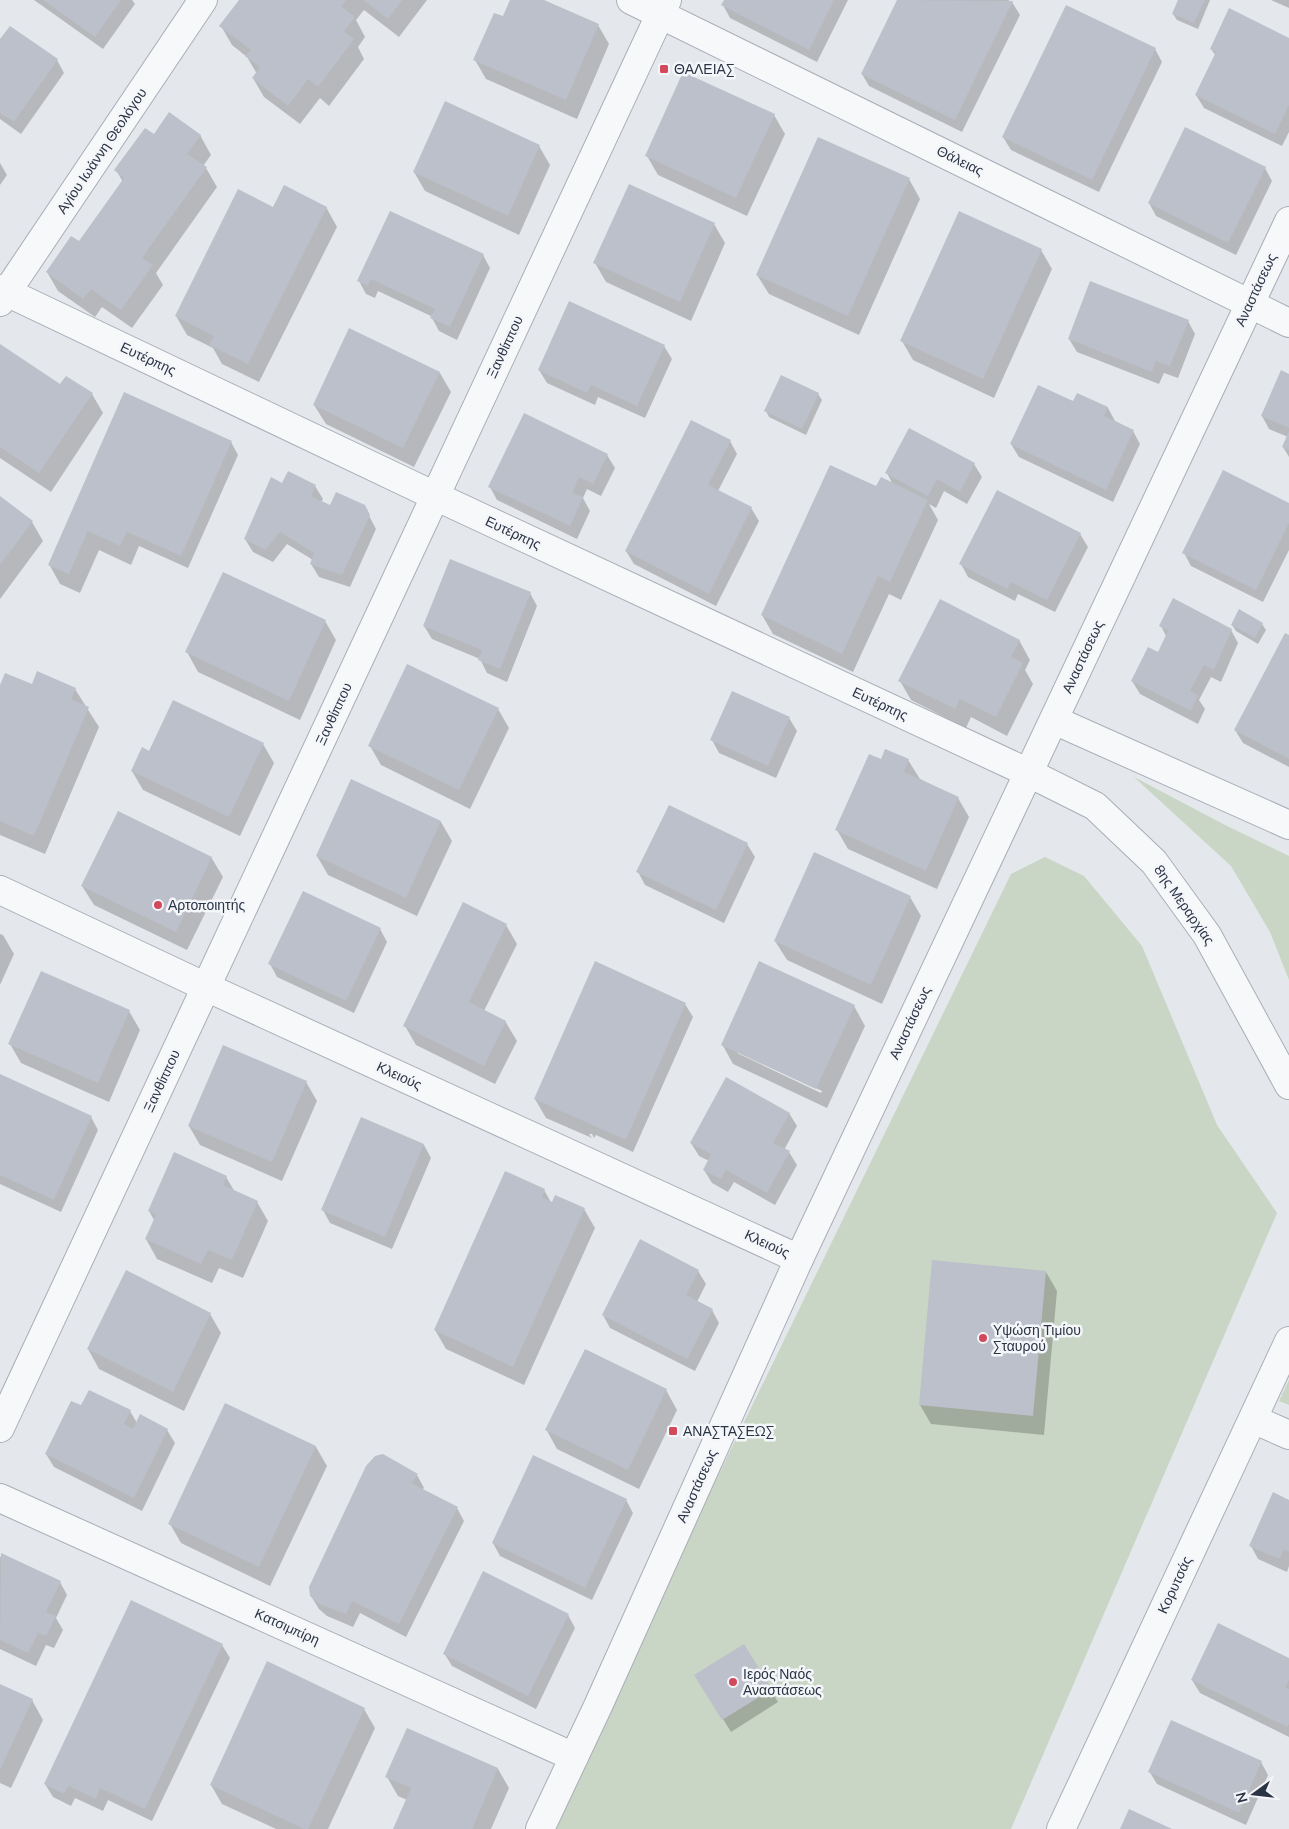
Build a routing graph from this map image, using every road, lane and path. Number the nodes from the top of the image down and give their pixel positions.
1 (203, 0) edge
2 (631, 0) edge
3 (664, 7) edge
4 (1289, 221) edge
5 (2, 294) edge
6 (1249, 304) junction
7 (1289, 323) edge
8 (435, 496) junction
9 (1054, 720) junction
10 (1029, 773) junction
11 (1289, 825) edge
12 (0, 890) edge
13 (206, 987) junction
14 (1289, 1084) edge
15 (799, 1259) junction
16 (1289, 1341) edge
17 (1253, 1418) junction
18 (0, 1428) edge
19 (1289, 1435) edge
20 (0, 1498) edge
21 (574, 1757) junction
22 (540, 1829) edge
23 (1061, 1829) edge

1 - 5 street, Αγίου Ιωάννη Θεολόγου
2 - 3 street, Θάλειας
3 - 6 street, Θάλειας
3 - 8 street, Ξανθίππου
4 - 6 street, Αναστάσεως
5 - 8 street, Ευτέρπης
6 - 7 street, Θάλειας
6 - 9 street, Αναστάσεως
8 - 10 street, Ευτέρπης
8 - 13 street, Ξανθίππου
9 - 10 street, Αναστάσεως
9 - 11 street
10 - 14 street, 8ης Μεραρχίας
10 - 15 street, Αναστάσεως
12 - 13 street, Κλειούς
13 - 15 street, Κλειούς
13 - 18 street, Ξανθίππου
15 - 21 street, Αναστάσεως
16 - 17 street, Κορυτσάς
17 - 19 street
17 - 23 street, Κορυτσάς
20 - 21 street, Κατσιμπίρη
21 - 22 street, Αναστάσεως

